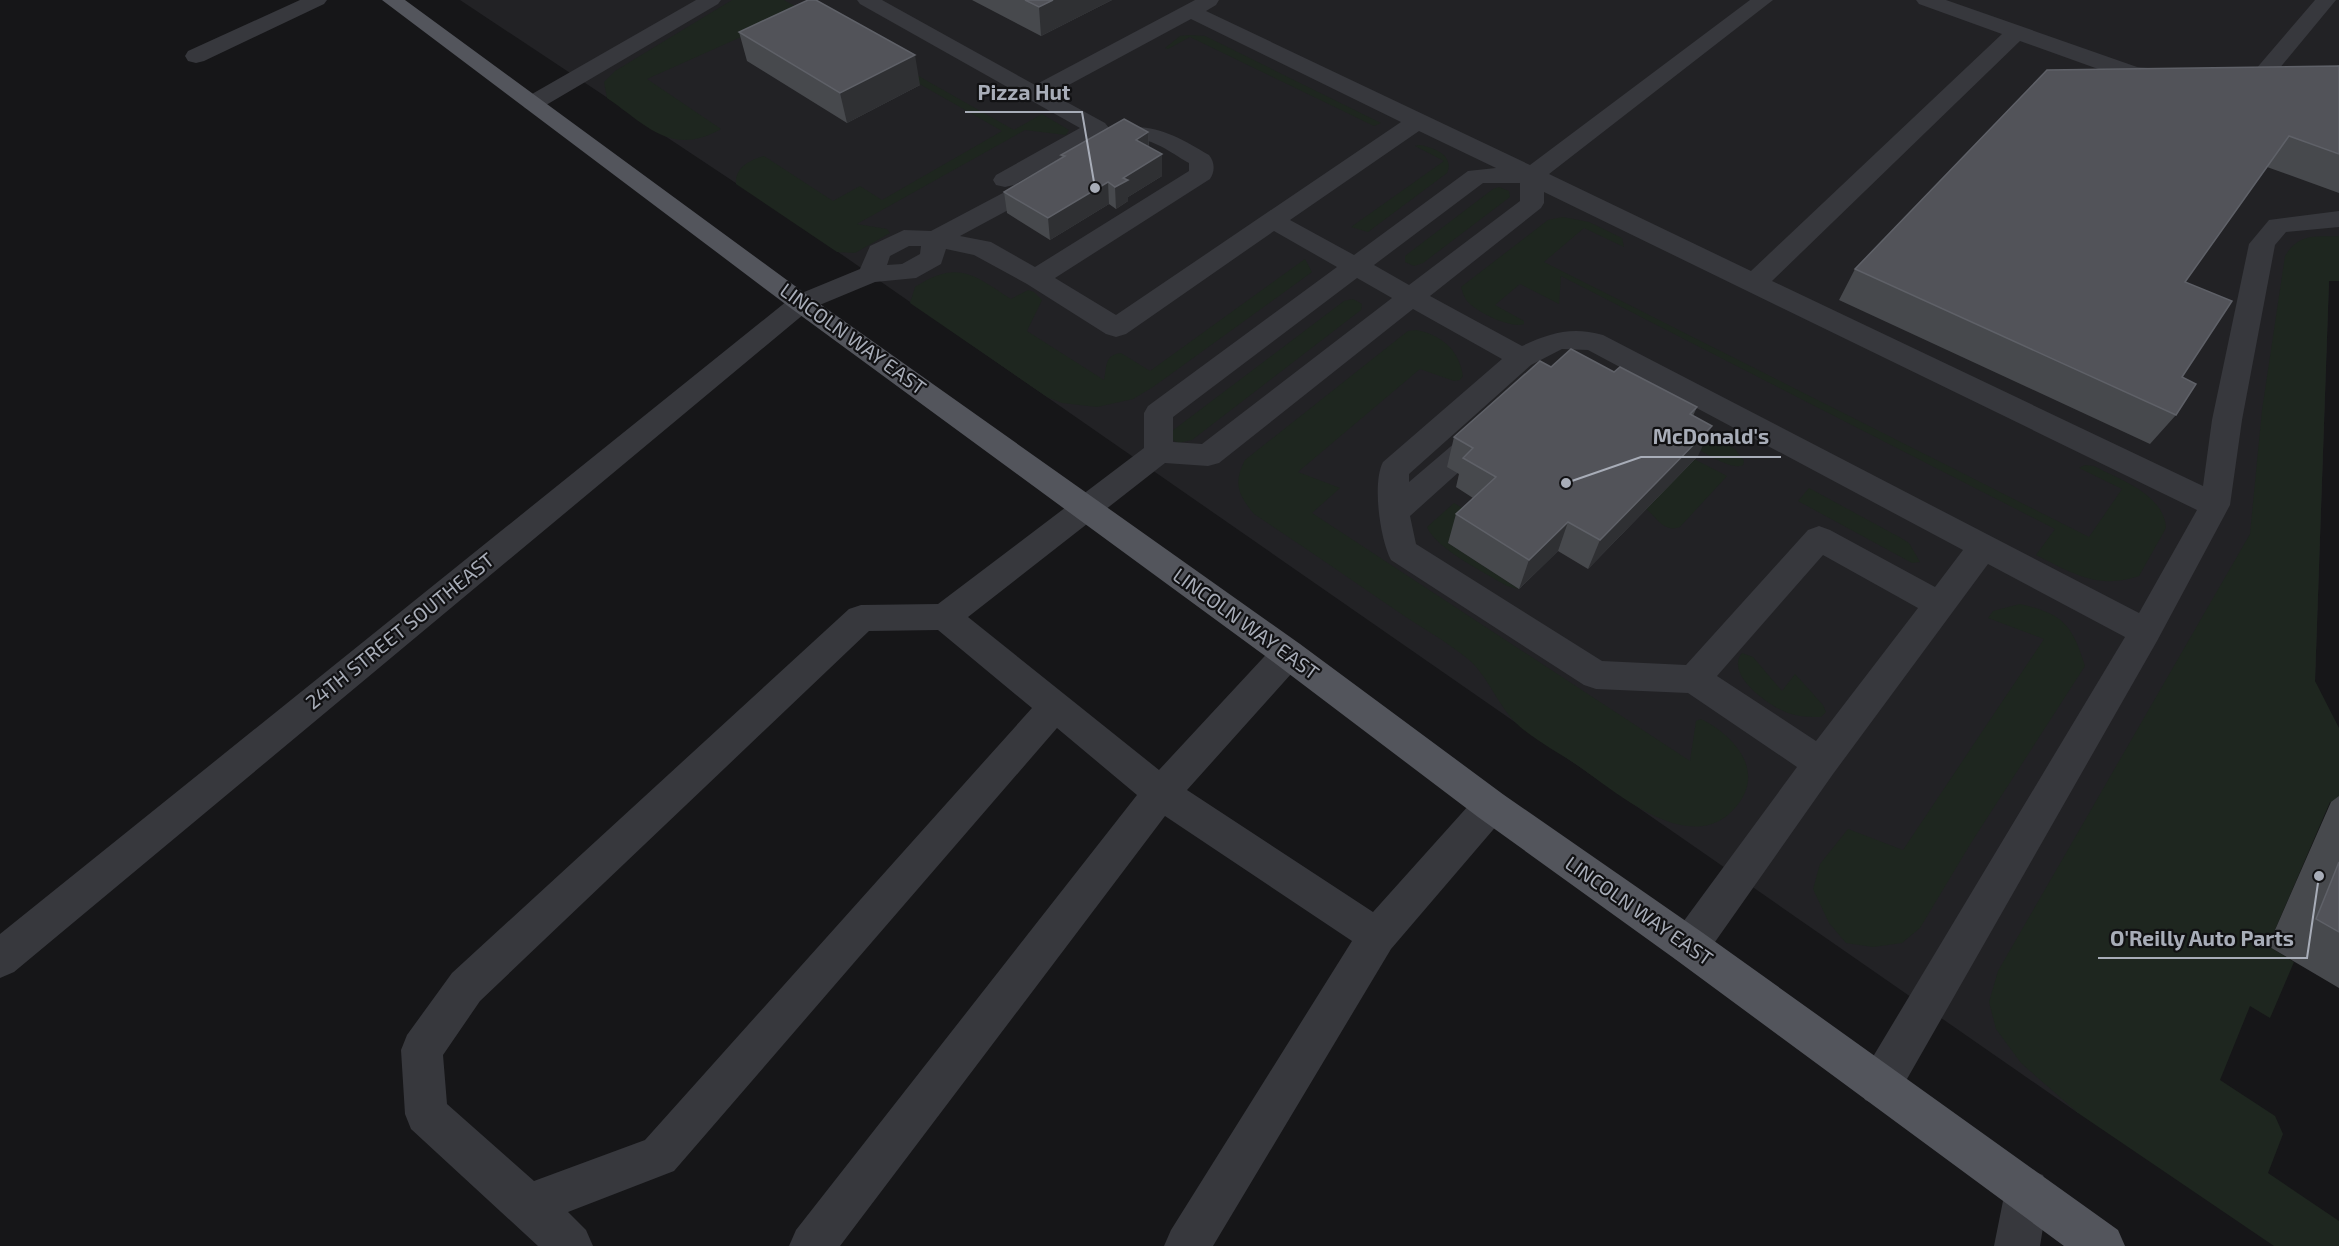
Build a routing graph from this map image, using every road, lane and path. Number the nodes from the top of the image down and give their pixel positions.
1 (317, 0) edge
2 (392, 0) edge
3 (711, 0) edge
4 (867, 0) edge
5 (1211, 0) edge
6 (1763, 0) edge
7 (1926, 0) edge
8 (2326, 0) edge
9 (1190, 11) junction
10 (2017, 32) junction
11 (196, 56) dead end
12 (2180, 76) edge
13 (2214, 77) edge
14 (1035, 94) junction
15 (533, 103) junction
16 (1419, 120) junction
17 (1532, 175) junction
18 (2339, 219) edge
19 (1272, 220) junction
20 (934, 239) junction
21 (1356, 266) junction
22 (1036, 278) junction
23 (1755, 282) junction
24 (1412, 297) junction
25 (801, 303) junction
26 (1521, 358) junction
27 (1590, 369) edge
28 (1497, 422) edge
29 (1159, 452) junction
30 (2215, 505) junction
31 (1086, 507) junction
32 (1394, 513) junction
33 (1984, 546) junction
34 (1940, 605) junction
35 (945, 618) junction
36 (2145, 632) junction
37 (1288, 654) junction
38 (1694, 680) junction
39 (1054, 707) junction
40 (1820, 763) junction
41 (1161, 793) junction
42 (1491, 806) junction
43 (1377, 936) junction
44 (1689, 946) junction
45 (0, 959) edge
46 (1880, 1085) junction
47 (2027, 1191) junction
48 (528, 1205) junction
49 (570, 1246) edge
50 (812, 1246) edge
51 (1187, 1246) edge
52 (2016, 1246) edge
53 (2102, 1246) edge

1 - 11 street
2 - 15 main road, LINCOLN WAY EAST
3 - 15 street
4 - 14 street
5 - 9 street
6 - 17 street
7 - 10 street
8 - 13 street
9 - 14 street
9 - 16 street
10 - 12 street
10 - 23 street
14 - 20 street
15 - 25 main road, LINCOLN WAY EAST
16 - 17 street
16 - 19 street
17 - 21 street
17 - 23 street
17 - 24 street
18 - 30 street
19 - 21 street
19 - 22 street
20 - 22 street
20 - 22 street
20 - 25 street, 24TH STREET SOUTHEAST
21 - 24 street
21 - 29 street
23 - 30 street
24 - 26 street
24 - 29 street
25 - 31 main road, LINCOLN WAY EAST
25 - 45 street, 24TH STREET SOUTHEAST
26 - 32 street
26 - 33 street
27 - 33 street
28 - 32 street
29 - 31 street
30 - 36 street
31 - 35 street
31 - 37 main road, LINCOLN WAY EAST
32 - 38 street
33 - 34 street
33 - 36 street
34 - 38 street
34 - 40 street
35 - 39 street
35 - 48 street
36 - 46 street
37 - 41 street
37 - 42 main road, LINCOLN WAY EAST
38 - 40 street
39 - 41 street
39 - 48 street
40 - 44 street
41 - 43 street
41 - 50 street
42 - 43 street
42 - 44 main road, LINCOLN WAY EAST
43 - 51 street
44 - 46 main road, LINCOLN WAY EAST
46 - 47 main road, LINCOLN WAY EAST
47 - 52 street
47 - 53 main road, LINCOLN WAY EAST
48 - 49 street

